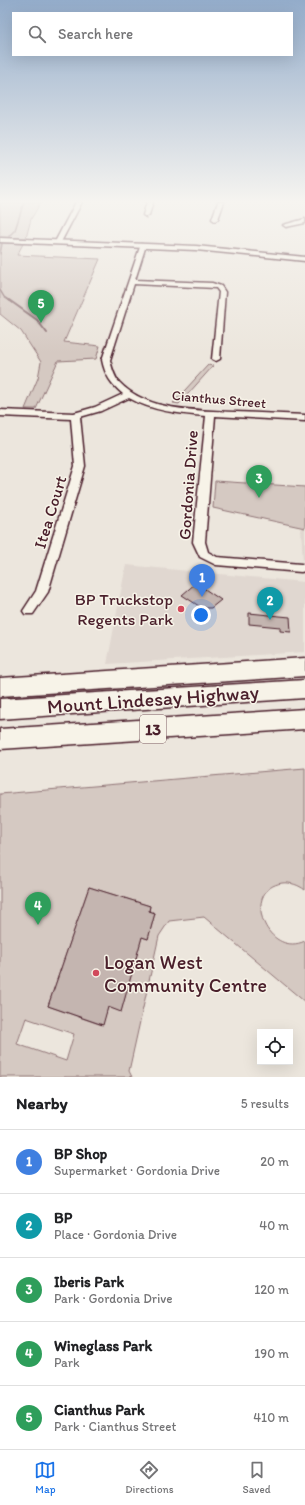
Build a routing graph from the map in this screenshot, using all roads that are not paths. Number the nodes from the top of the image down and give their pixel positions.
1 (140, 252) edge
2 (236, 252) edge
3 (305, 259) edge
4 (131, 282) junction
5 (216, 359) dead end
6 (130, 394) junction
7 (0, 413) edge
8 (211, 414) junction
9 (75, 416) junction
10 (305, 418) edge
11 (301, 568) dead end
12 (29, 611) dead end
13 (305, 667) edge
14 (0, 687) edge
15 (305, 689) edge
16 (0, 709) edge
17 (305, 719) edge
18 (0, 739) edge

1 - 4 street, Cianthus Street
2 - 3 street
4 - 5 street
4 - 6 street, Cianthus Street
6 - 8 street, Cianthus Street
6 - 9 street
7 - 9 street
8 - 10 street, Cianthus Street
8 - 11 street, Gordonia Drive
9 - 12 street, Itea Court
13 - 14 highway
15 - 16 highway, Mount Lindesay Highway / 13
17 - 18 highway, Mount Lindesay Highway / 13

